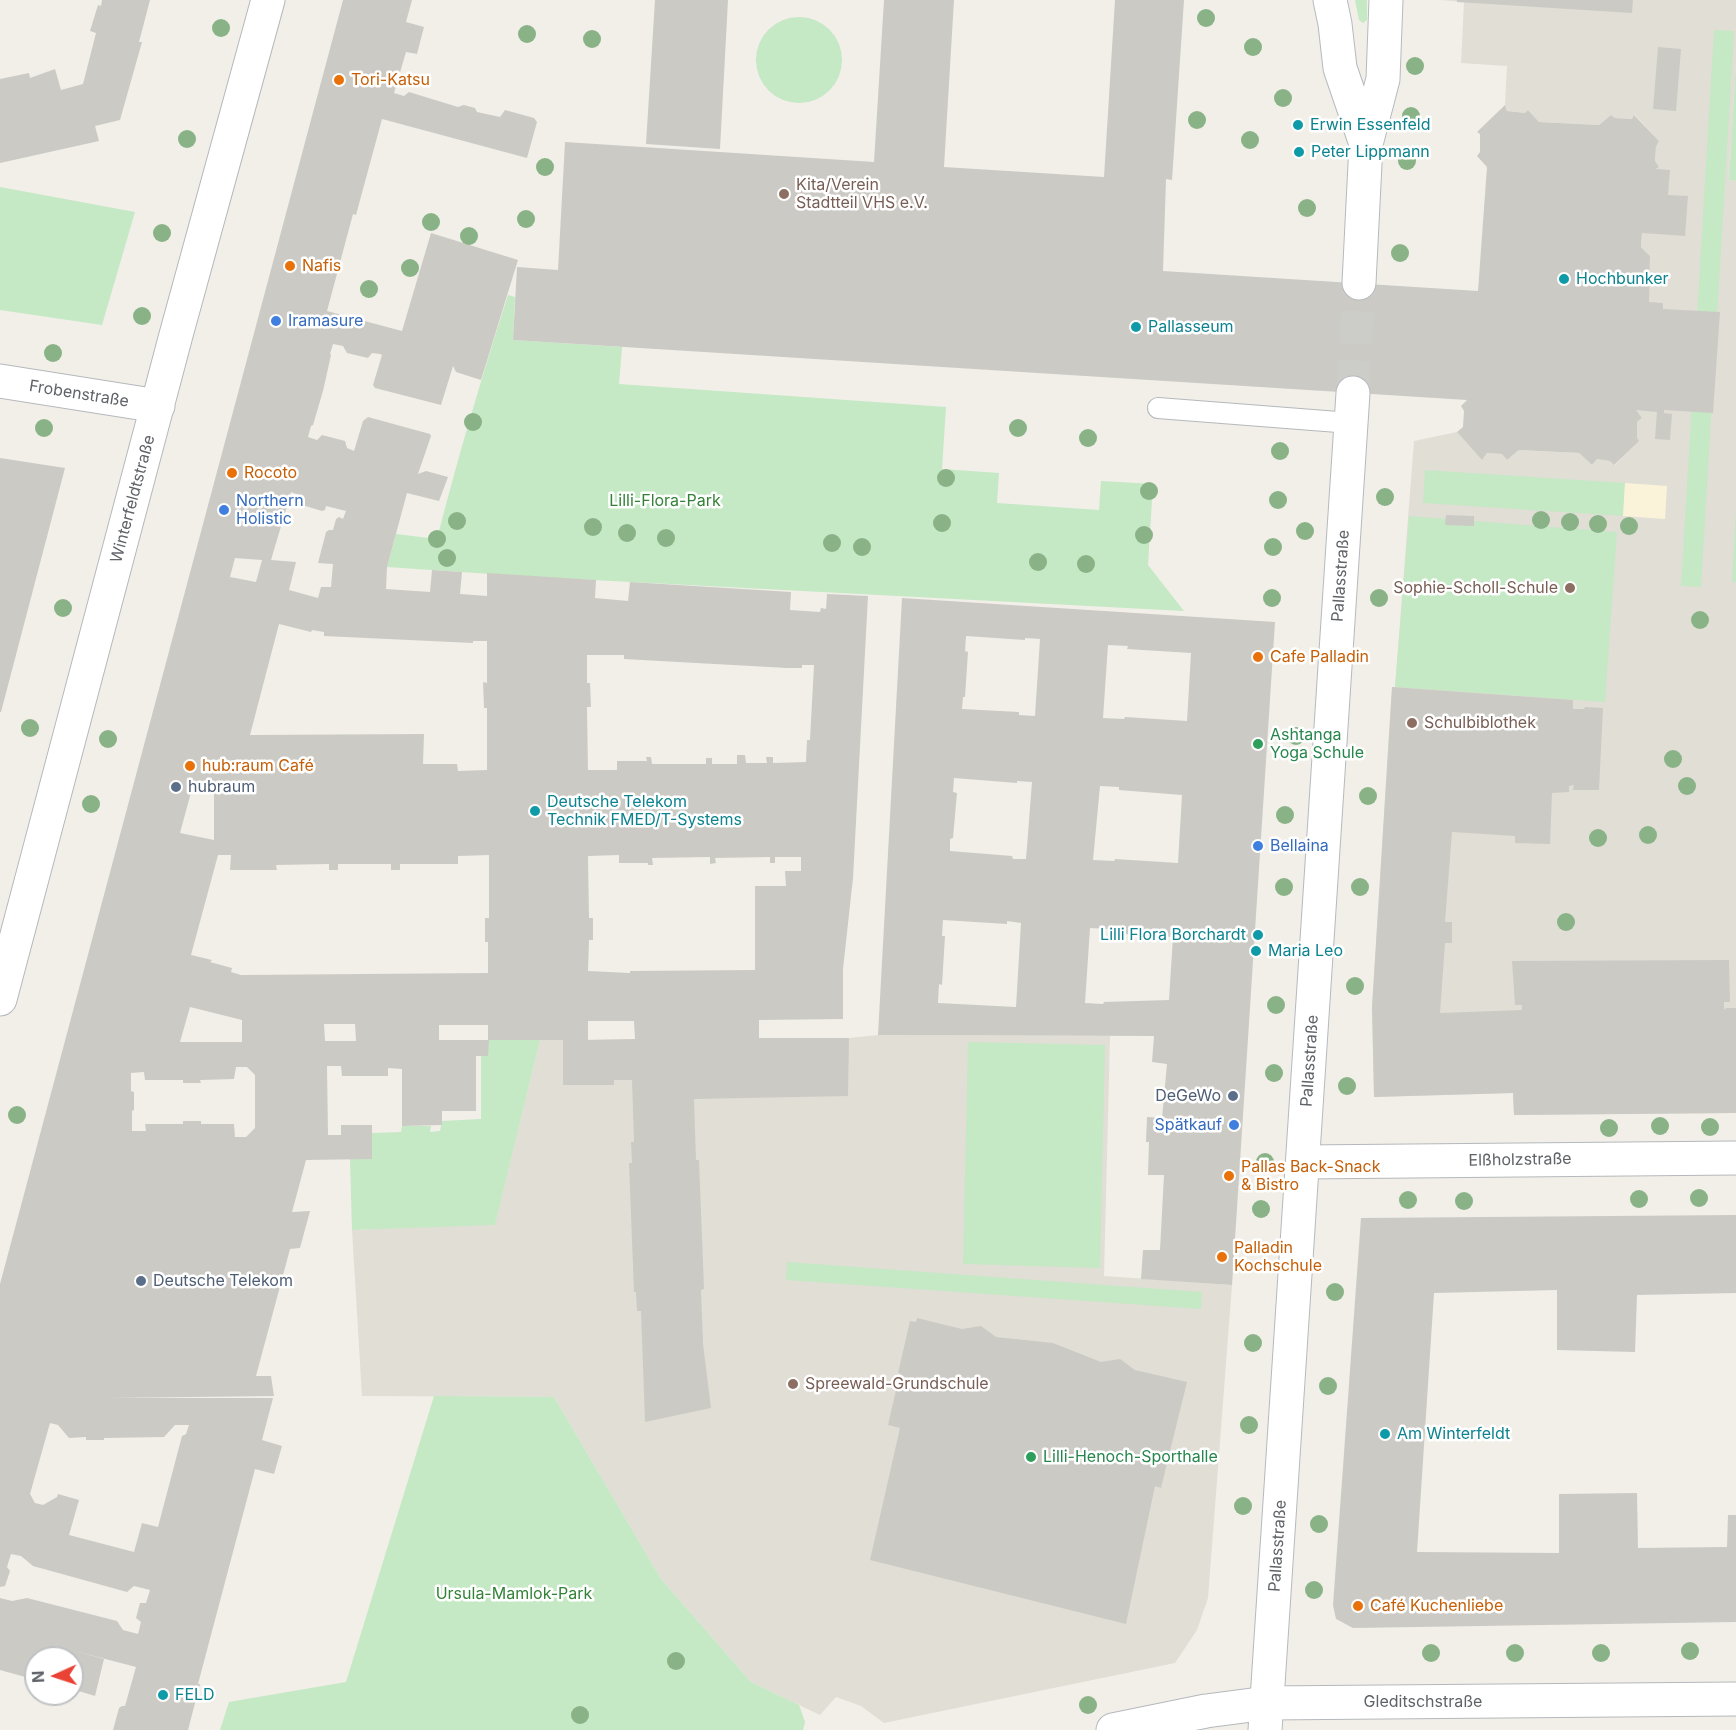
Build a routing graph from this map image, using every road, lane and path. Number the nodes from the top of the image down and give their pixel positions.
1 (268, 0) edge
2 (1330, 0) edge
3 (1386, 0) edge
4 (1366, 144) junction
5 (1359, 283) tunnel mouth
6 (0, 381) edge
7 (158, 406) junction
8 (1158, 408) dead end
9 (1352, 408) joint
10 (0, 999) edge
11 (1736, 1158) edge
12 (1303, 1162) junction
13 (1736, 1699) edge
14 (1266, 1717) edge
15 (1113, 1730) edge

1 - 7 street, Winterfeldtstraße
2 - 4 street
3 - 4 street
4 - 5 street
6 - 7 street, Frobenstraße
7 - 10 street, Winterfeldtstraße
8 - 9 lane
9 - 12 street, Pallasstraße
11 - 12 street, Elßholzstraße
12 - 14 street, Pallasstraße
13 - 14 street, Gleditschstraße
14 - 15 street, Gleditschstraße

